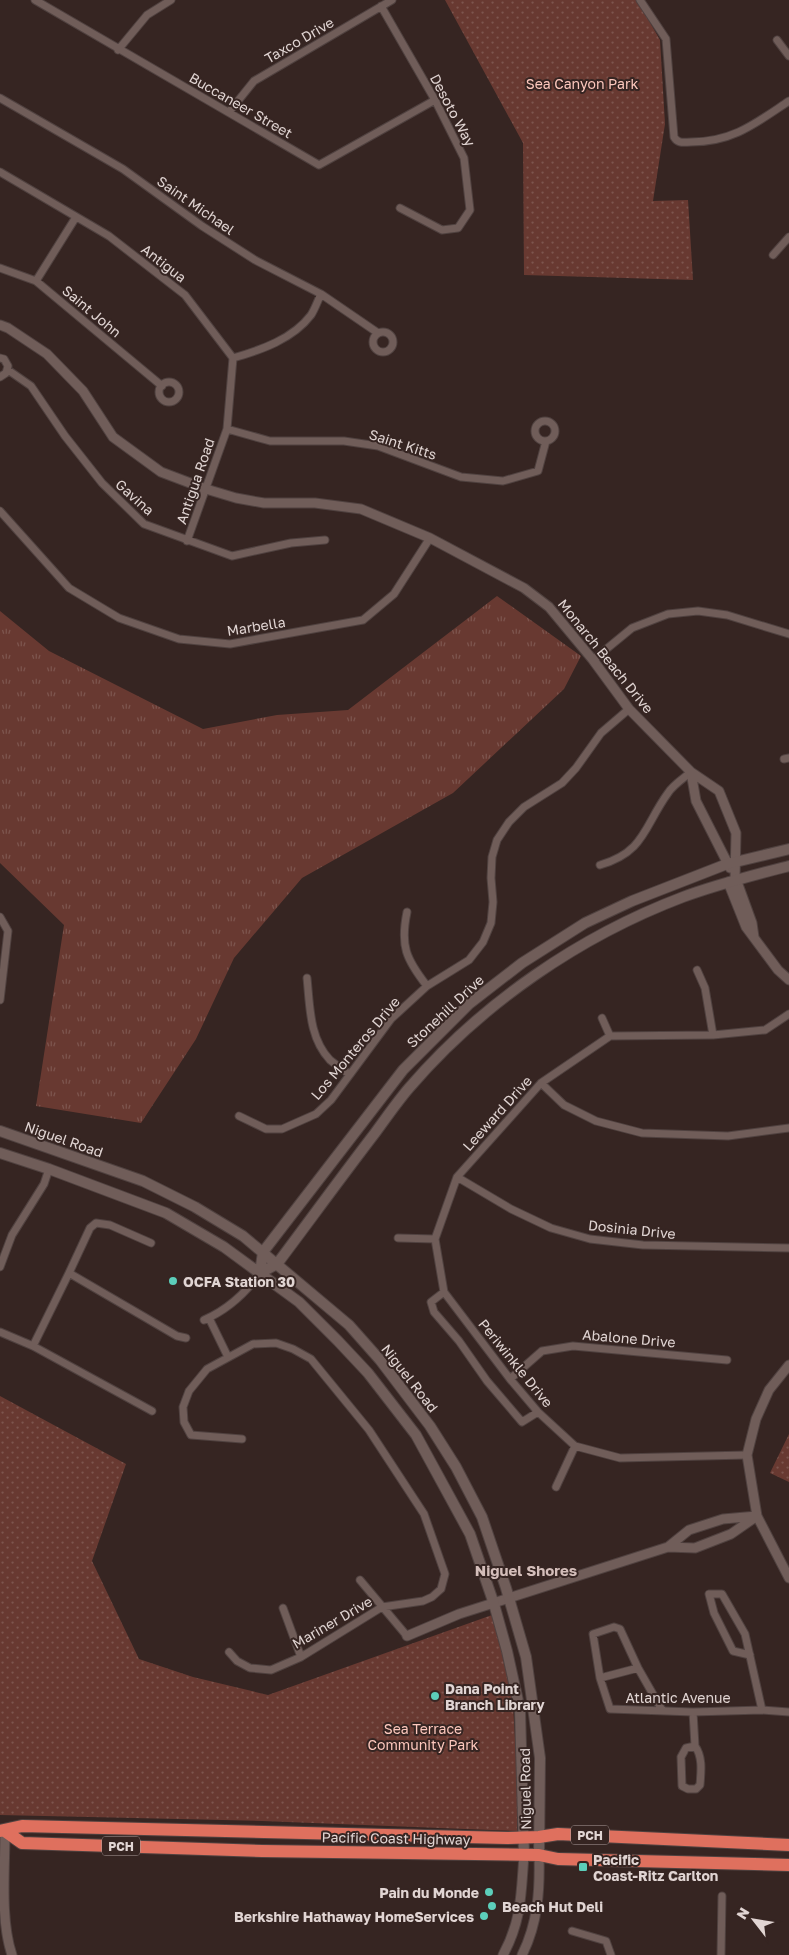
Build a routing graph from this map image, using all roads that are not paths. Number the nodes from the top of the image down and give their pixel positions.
1 (36, 0) edge
2 (171, 0) edge
3 (392, 0) edge
4 (640, 0) edge
5 (381, 6) junction
6 (776, 40) dead end
7 (118, 50) junction
8 (789, 56) edge
9 (0, 98) edge
10 (435, 100) junction
11 (789, 101) edge
12 (229, 112) junction
13 (0, 172) edge
14 (400, 208) dead end
15 (76, 217) junction
16 (789, 238) edge
17 (773, 255) dead end
18 (0, 268) edge
19 (36, 281) junction
20 (321, 294) junction
21 (0, 325) edge
22 (378, 333) dead end
23 (0, 358) edge
24 (233, 358) junction
25 (8, 370) junction
26 (0, 377) edge
27 (162, 386) dead end
28 (227, 429) junction
29 (546, 440) dead end
30 (206, 489) junction
31 (0, 511) edge
32 (430, 538) junction
33 (325, 540) dead end
34 (187, 541) junction
35 (789, 634) edge
36 (593, 660) junction
37 (629, 710) junction
38 (691, 772) junction
39 (789, 849) edge
40 (731, 863) junction
41 (600, 865) dead end
42 (789, 866) edge
43 (733, 881) junction
44 (407, 912) dead end
45 (0, 917) edge
46 (697, 970) dead end
47 (307, 978) dead end
48 (789, 980) edge
49 (1, 982) edge
50 (427, 986) junction
51 (0, 1000) edge
52 (789, 1014) edge
53 (602, 1018) dead end
54 (713, 1035) junction
55 (610, 1036) junction
56 (349, 1074) junction
57 (541, 1082) junction
58 (239, 1116) dead end
59 (789, 1128) edge
60 (0, 1132) edge
61 (0, 1153) edge
62 (49, 1169) junction
63 (457, 1177) junction
64 (398, 1238) dead end
65 (435, 1238) junction
66 (151, 1244) dead end
67 (789, 1248) edge
68 (263, 1252) junction
69 (277, 1264) junction
70 (0, 1267) edge
71 (69, 1273) junction
72 (260, 1273) junction
73 (444, 1292) junction
74 (0, 1332) edge
75 (186, 1338) dead end
76 (33, 1346) junction
77 (228, 1357) junction
78 (727, 1360) dead end
79 (789, 1365) edge
80 (510, 1379) junction
81 (152, 1411) dead end
82 (538, 1412) junction
83 (242, 1439) dead end
84 (576, 1446) junction
85 (747, 1455) junction
86 (556, 1487) dead end
87 (757, 1516) junction
88 (668, 1547) junction
89 (789, 1578) edge
90 (360, 1580) dead end
91 (509, 1598) junction
92 (494, 1604) junction
93 (382, 1607) junction
94 (283, 1608) dead end
95 (407, 1636) joint
96 (229, 1652) dead end
97 (750, 1655) junction
98 (300, 1656) junction
99 (638, 1668) junction
100 (600, 1678) junction
101 (662, 1710) junction
102 (762, 1710) junction
103 (693, 1712) junction
104 (789, 1712) edge
105 (695, 1746) junction
106 (3, 1831) edge
107 (539, 1837) junction
108 (524, 1838) junction
109 (789, 1845) edge
110 (524, 1855) junction
111 (539, 1856) junction
112 (789, 1865) edge
113 (722, 1896) dead end
114 (572, 1931) dead end
115 (10, 1954) edge
116 (502, 1955) edge
117 (522, 1955) edge
118 (611, 1955) edge
119 (722, 1955) edge

1 - 7 street, Buccaneer Street
2 - 7 street
3 - 5 street, Taxco Drive
4 - 11 street
5 - 10 street, Desoto Way
5 - 12 street, Taxco Drive
6 - 8 street
7 - 12 street, Buccaneer Street
9 - 20 street, Saint Michael
10 - 12 street, Buccaneer Street
10 - 14 street, Desoto Way
13 - 15 street, Antigua
15 - 19 street
15 - 24 street, Antigua
16 - 17 street
18 - 19 street, Saint John
19 - 27 street, Saint John
20 - 22 street, Saint Michael
20 - 24 street
21 - 30 street, Monarch Beach Drive
23 - 25 street, Gavina
24 - 28 street
25 - 26 street
25 - 34 street, Gavina
28 - 29 street, Saint Kitts
28 - 30 street, Antigua Road
30 - 32 street, Monarch Beach Drive
30 - 34 street, Antigua Road
31 - 32 street, Marbella
32 - 36 street, Monarch Beach Drive
33 - 34 street, Gavina
35 - 36 street
36 - 37 street, Monarch Beach Drive
37 - 38 street, Monarch Beach Drive
37 - 50 street, Los Monteros Drive
38 - 40 street, Monarch Beach Drive
38 - 40 street, Monarch Beach Drive
38 - 41 street
39 - 40 main road, Stonehill Drive
40 - 43 street, Monarch Beach Drive
40 - 68 main road, Stonehill Drive
42 - 43 main road, Stonehill Drive
43 - 48 street
43 - 69 main road, Stonehill Drive
44 - 50 street
45 - 49 street
46 - 54 street
47 - 56 street
49 - 51 street
50 - 56 street, Los Monteros Drive
52 - 54 street
53 - 55 street
54 - 55 street
55 - 57 street, Leeward Drive
56 - 58 street, Los Monteros Drive
57 - 59 street
57 - 63 street, Leeward Drive
60 - 68 main road, Niguel Road
61 - 62 main road, Niguel Road
62 - 70 street
62 - 72 main road, Niguel Road
63 - 65 street, Leeward Drive
63 - 67 street, Dosinia Drive
64 - 65 street
65 - 73 street, Periwinkle Drive
66 - 71 street
68 - 69 main road, Niguel Road
68 - 72 main road, Stonehill Drive
69 - 72 main road, Stonehill Drive
69 - 91 main road, Niguel Road
71 - 75 street
71 - 76 street
72 - 77 street, Stonehill Drive
72 - 92 main road, Niguel Road
73 - 80 street, Periwinkle Drive
73 - 82 street
74 - 76 street
76 - 81 street
77 - 83 street
77 - 93 street
78 - 80 street, Abalone Drive
79 - 85 street
80 - 82 street, Periwinkle Drive
82 - 84 street, Periwinkle Drive
84 - 85 street, Periwinkle Drive
84 - 86 street
85 - 87 street
87 - 88 street, Mariner Drive
87 - 88 street, Mariner Drive
87 - 89 street
88 - 91 street, Mariner Drive
90 - 93 street
91 - 92 street, Mariner Drive
91 - 107 main road, Niguel Road
92 - 95 street, Mariner Drive
92 - 108 main road, Niguel Road
93 - 95 street, Mariner Drive
93 - 98 street, Mariner Drive
94 - 98 street
96 - 98 street, Mariner Drive
97 - 97 street
97 - 102 street
99 - 100 street
99 - 100 street, Atlantic Avenue
99 - 101 street
100 - 101 street, Atlantic Avenue
101 - 103 street, Atlantic Avenue
102 - 103 street, Atlantic Avenue
102 - 104 street, Atlantic Avenue
103 - 105 street
105 - 105 street
106 - 108 highway, Pacific Coast Highway / PCH
106 - 110 highway, Pacific Coast Highway / PCH
106 - 115 street
107 - 108 highway, Pacific Coast Highway / PCH
107 - 109 highway, Pacific Coast Highway / PCH
107 - 111 main road, Niguel Road
108 - 110 main road, Niguel Road
110 - 111 highway, Pacific Coast Highway / PCH
110 - 116 street
111 - 112 highway, Pacific Coast Highway / PCH
111 - 117 street
113 - 119 street
114 - 118 street

